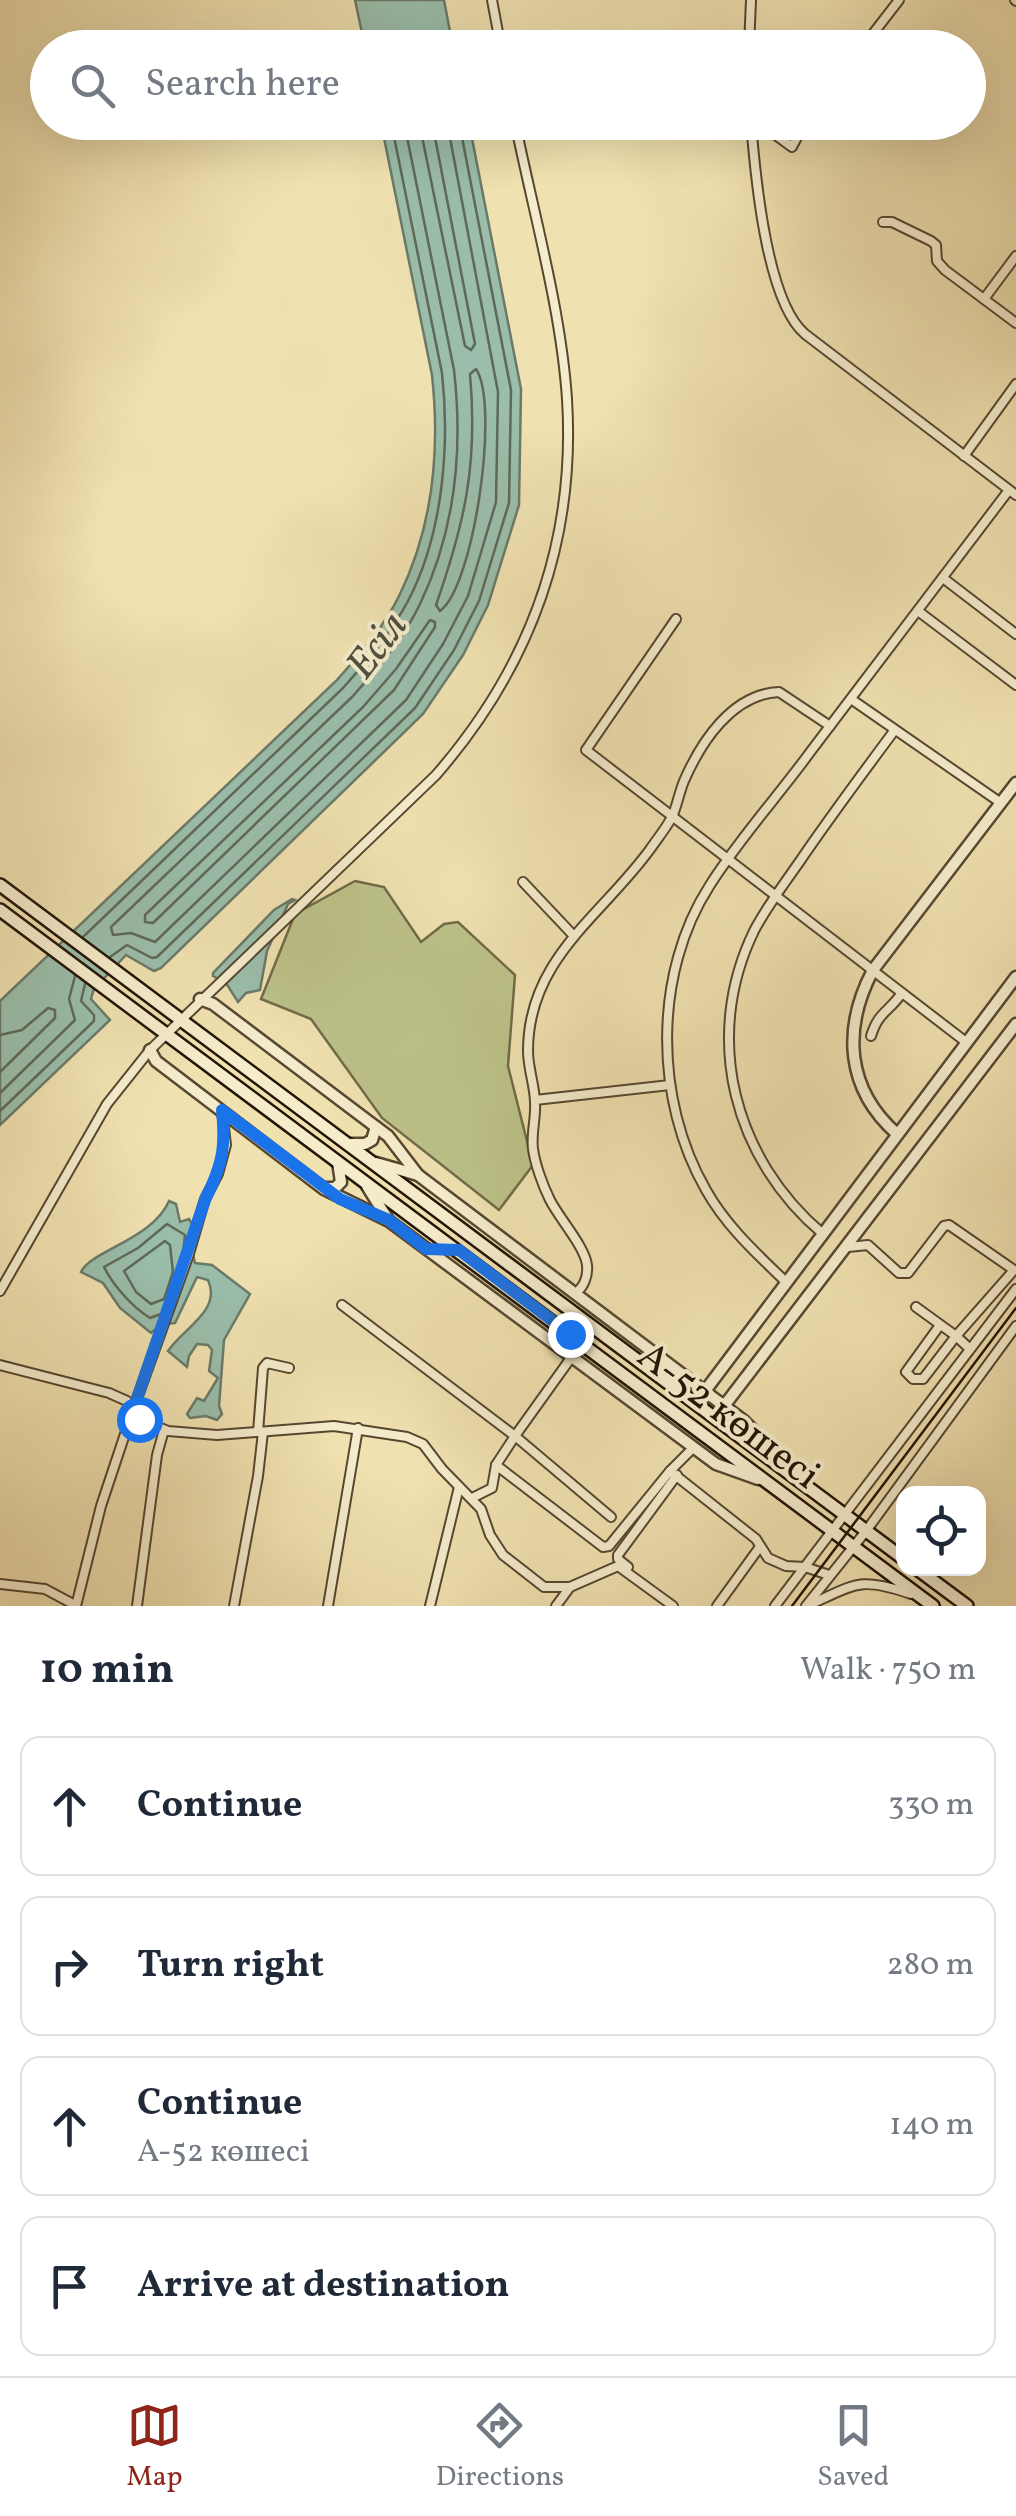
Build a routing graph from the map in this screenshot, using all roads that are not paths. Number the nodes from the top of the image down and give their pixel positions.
1 (492, 0) edge
2 (751, 0) edge
3 (898, 0) edge
4 (498, 30) edge
5 (750, 30) edge
6 (876, 30) edge
7 (520, 140) edge
8 (756, 140) edge
9 (883, 222) dead end
10 (1016, 256) edge
11 (984, 298) junction
12 (1016, 323) edge
13 (1016, 384) edge
14 (964, 456) junction
15 (1013, 492) edge
16 (943, 578) junction
17 (918, 611) junction
18 (676, 619) dead end
19 (1016, 634) edge
20 (1016, 684) edge
21 (851, 699) junction
22 (830, 726) junction
23 (894, 731) junction
24 (1016, 783) edge
25 (1001, 804) junction
26 (672, 816) junction
27 (728, 862) junction
28 (524, 882) dead end
29 (0, 885) edge
30 (775, 896) junction
31 (0, 910) edge
32 (573, 935) junction
33 (872, 970) junction
34 (1016, 977) edge
35 (902, 993) junction
36 (200, 999) junction
37 (1016, 1024) edge
38 (871, 1036) dead end
39 (966, 1042) junction
40 (150, 1050) junction
41 (670, 1085) junction
42 (536, 1100) junction
43 (222, 1110) junction
44 (376, 1127) junction
45 (896, 1134) junction
46 (347, 1144) junction
47 (370, 1160) junction
48 (338, 1162) junction
49 (418, 1175) junction
50 (364, 1180) junction
51 (324, 1188) junction
52 (461, 1208) junction
53 (389, 1220) junction
54 (468, 1234) junction
55 (823, 1234) junction
56 (848, 1247) junction
57 (426, 1249) junction
58 (459, 1250) junction
59 (1015, 1273) edge
60 (786, 1282) junction
61 (1016, 1289) edge
62 (0, 1292) edge
63 (576, 1292) junction
64 (342, 1305) dead end
65 (916, 1307) dead end
66 (940, 1325) junction
67 (1016, 1326) edge
68 (956, 1336) junction
69 (970, 1349) junction
70 (573, 1355) junction
71 (726, 1363) junction
72 (0, 1365) edge
73 (289, 1368) dead end
74 (744, 1380) junction
75 (706, 1392) junction
76 (724, 1406) junction
77 (133, 1410) junction
78 (139, 1419) junction
79 (358, 1428) junction
80 (164, 1430) junction
81 (260, 1432) junction
82 (515, 1436) junction
83 (693, 1448) junction
84 (496, 1465) junction
85 (674, 1473) junction
86 (766, 1482) junction
87 (460, 1488) junction
88 (822, 1497) junction
89 (472, 1498) junction
90 (846, 1515) junction
91 (612, 1517) dead end
92 (833, 1531) junction
93 (866, 1531) junction
94 (852, 1547) junction
95 (759, 1548) junction
96 (896, 1553) edge
97 (804, 1567) junction
98 (829, 1576) junction
99 (927, 1576) edge
100 (0, 1584) edge
101 (570, 1587) junction
102 (929, 1603) edge
103 (76, 1605) edge
104 (137, 1606) edge
105 (234, 1606) edge
106 (328, 1606) edge
107 (430, 1606) edge
108 (556, 1606) edge
109 (677, 1606) edge
110 (717, 1606) edge
111 (775, 1606) edge
112 (806, 1606) edge
113 (966, 1606) edge

1 - 4 street
2 - 5 street
3 - 6 street
7 - 36 street
8 - 14 street
9 - 11 street
10 - 11 street
11 - 12 street
13 - 14 street
14 - 15 street
15 - 16 street
16 - 17 street
16 - 19 street
17 - 20 street
17 - 21 street
18 - 26 street
21 - 22 street
21 - 23 street
22 - 26 street
22 - 27 street
23 - 25 street
23 - 30 street
24 - 25 street
25 - 33 street
26 - 27 street
26 - 32 street
27 - 30 street
27 - 41 street
28 - 32 street
29 - 46 main road, А-52 көшесі
30 - 33 street
30 - 55 street
31 - 48 main road, А-52 көшесі
32 - 42 street
33 - 35 street
33 - 45 street
34 - 39 street
35 - 38 street
35 - 39 street
36 - 40 street
36 - 44 street
37 - 56 street
39 - 45 street
40 - 43 street
40 - 62 street
41 - 42 street
41 - 60 street
42 - 63 street
43 - 51 street
43 - 77 street
44 - 46 street
44 - 49 street
45 - 55 street
46 - 47 main road, А-52 көшесі
47 - 49 street
47 - 54 main road, А-52 көшесі
48 - 50 main road, А-52 көшесі
48 - 51 street
49 - 52 street
50 - 53 street
50 - 58 main road, А-52 көшесі
51 - 53 street
52 - 54 street
52 - 63 street
53 - 57 street
54 - 88 main road, А-52 көшесі
55 - 60 street
56 - 59 street
56 - 74 street
57 - 58 street
57 - 70 street
58 - 86 main road, А-52 көшесі
59 - 68 street
60 - 71 street
61 - 69 street
63 - 75 street
64 - 82 street
65 - 66 street
66 - 68 street
66 - 68 street
67 - 93 street
68 - 69 street
69 - 90 street
70 - 82 street
70 - 83 street
71 - 74 street
71 - 75 street
72 - 77 street
73 - 81 street
74 - 76 street
75 - 76 street
76 - 88 street
77 - 78 street
78 - 80 street
78 - 103 street
79 - 81 street
79 - 87 street
79 - 106 street
80 - 81 street
80 - 104 street
81 - 105 street
82 - 84 street
82 - 91 street
83 - 85 street
83 - 86 street
84 - 85 street
84 - 89 street
85 - 95 street
85 - 109 street
86 - 92 main road, А-52 көшесі
87 - 89 street
87 - 107 street
88 - 90 main road, А-52 көшесі
89 - 101 street
90 - 92 street
90 - 93 main road, А-52 көшесі
92 - 94 main road, А-52 көшесі
92 - 97 street
93 - 94 street
93 - 96 main road, А-52 көшесі
94 - 98 street
94 - 102 main road, А-52 көшесі
95 - 97 street
95 - 110 street
97 - 98 street
97 - 111 street
98 - 112 street
99 - 113 main road
100 - 103 street
101 - 108 street
101 - 109 street
102 - 112 street

